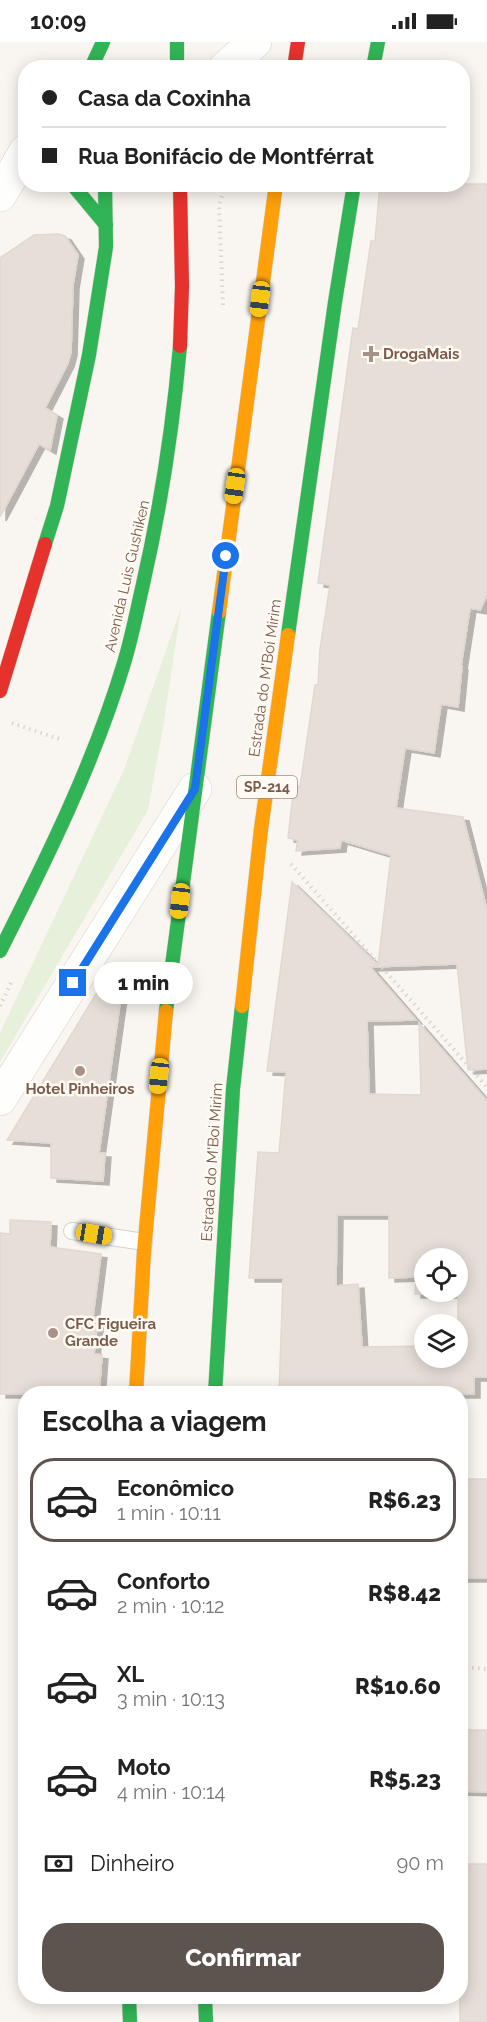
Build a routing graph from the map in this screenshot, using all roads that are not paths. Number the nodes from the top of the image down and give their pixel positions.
1 (104, 42) edge
2 (177, 42) edge
3 (255, 42) edge
4 (298, 42) edge
5 (378, 42) edge
6 (95, 60) edge
7 (105, 60) edge
8 (177, 60) edge
9 (234, 60) edge
10 (295, 60) edge
11 (375, 60) edge
12 (18, 142) edge
13 (0, 146) edge
14 (18, 165) edge
15 (79, 192) edge
16 (105, 192) edge
17 (180, 192) edge
18 (275, 192) edge
19 (353, 192) edge
20 (0, 195) edge
21 (106, 225) junction
22 (0, 691) edge
23 (195, 789) junction
24 (0, 951) edge
25 (0, 1099) edge
26 (72, 1231) dead end
27 (144, 1242) junction
28 (136, 1386) edge
29 (215, 1386) edge
30 (129, 2004) edge
31 (205, 2004) edge
32 (130, 2022) edge
33 (206, 2022) edge

1 - 6 main road
1 - 7 main road
2 - 8 main road
3 - 9 street
4 - 10 main road
5 - 11 main road
12 - 13 street
14 - 20 street
15 - 21 main road
16 - 21 main road
17 - 24 main road, Avenida Luis Gushiken
18 - 23 main road
19 - 29 main road, Estrada do M'Boi Mirim / SP-214
21 - 22 main road
23 - 25 street
23 - 27 main road
26 - 27 lane
27 - 28 main road
30 - 32 main road
31 - 33 main road

